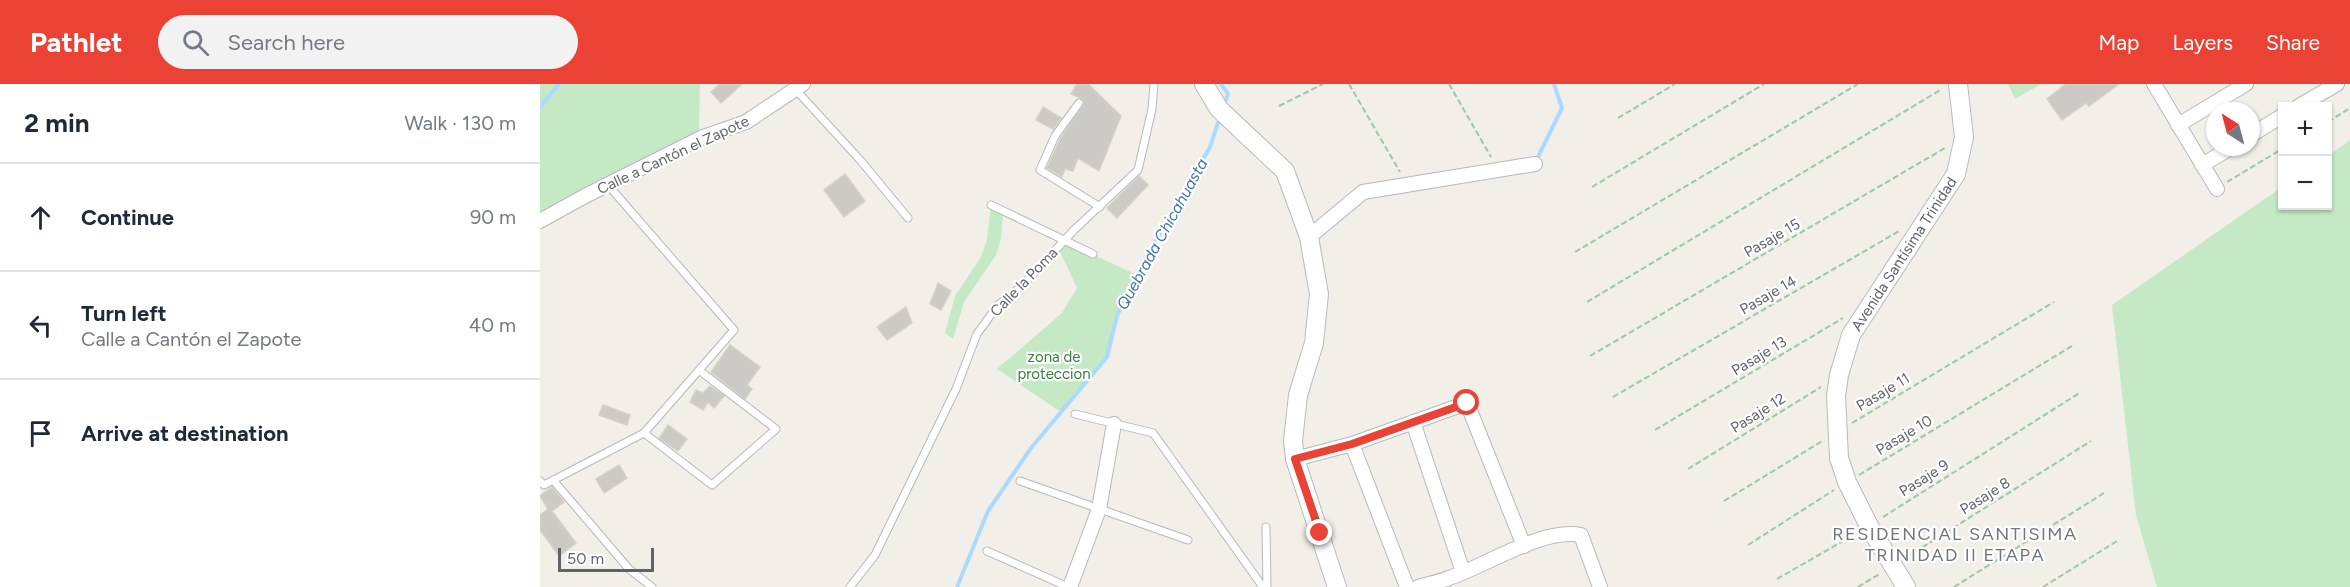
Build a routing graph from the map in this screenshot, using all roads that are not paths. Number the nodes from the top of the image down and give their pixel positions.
1 (1154, 84) edge
2 (1204, 84) edge
3 (1958, 84) edge
4 (2246, 84) edge
5 (2337, 84) edge
6 (2155, 85) edge
7 (800, 87) edge
8 (2306, 102) edge
9 (1079, 103) dead end
10 (2278, 119) edge
11 (2178, 126) junction
12 (2260, 130) edge
13 (2217, 156) edge
14 (1534, 164) dead end
15 (2202, 165) junction
16 (608, 185) junction
17 (2217, 189) road end
18 (992, 205) dead end
19 (1100, 207) junction
20 (908, 218) dead end
21 (540, 221) edge
22 (1309, 237) junction
23 (1064, 241) junction
24 (1093, 254) dead end
25 (700, 371) junction
26 (1075, 414) dead end
27 (1413, 422) junction
28 (1114, 424) junction
29 (644, 433) junction
30 (1352, 444) junction
31 (1295, 459) junction
32 (553, 480) junction
33 (540, 481) edge
34 (1020, 481) dead end
35 (1099, 509) junction
36 (1266, 527) dead end
37 (1188, 540) dead end
38 (1524, 546) junction
39 (987, 551) dead end
40 (1463, 572) junction
41 (1597, 586) edge
42 (652, 587) edge
43 (850, 587) edge
44 (1069, 587) edge
45 (1265, 587) edge
46 (1337, 587) edge
47 (1407, 587) edge
48 (1418, 587) edge
49 (1906, 587) edge

1 - 19 lane, Calle la Poma
2 - 22 street
3 - 49 street, Avenida Santísima Trinidad
4 - 11 street
5 - 8 street
6 - 11 street
7 - 16 street, Calle a Cantón el Zapote
7 - 20 lane
9 - 19 lane
10 - 12 street
11 - 15 street
13 - 15 street
14 - 22 street
15 - 17 street
16 - 21 street, Calle a Cantón el Zapote
16 - 25 lane
18 - 23 lane
19 - 23 lane, Calle la Poma
22 - 31 street
23 - 24 lane
23 - 43 lane, Calle la Poma
25 - 29 lane
25 - 29 lane
26 - 28 lane
27 - 30 street
27 - 38 street
27 - 40 street
28 - 35 street
28 - 45 lane
29 - 32 lane
30 - 31 street
30 - 47 street
31 - 46 street
32 - 33 lane
32 - 42 lane
34 - 35 lane
35 - 37 lane
35 - 44 street
36 - 45 lane
38 - 40 street
38 - 41 street
39 - 44 lane
40 - 48 street

